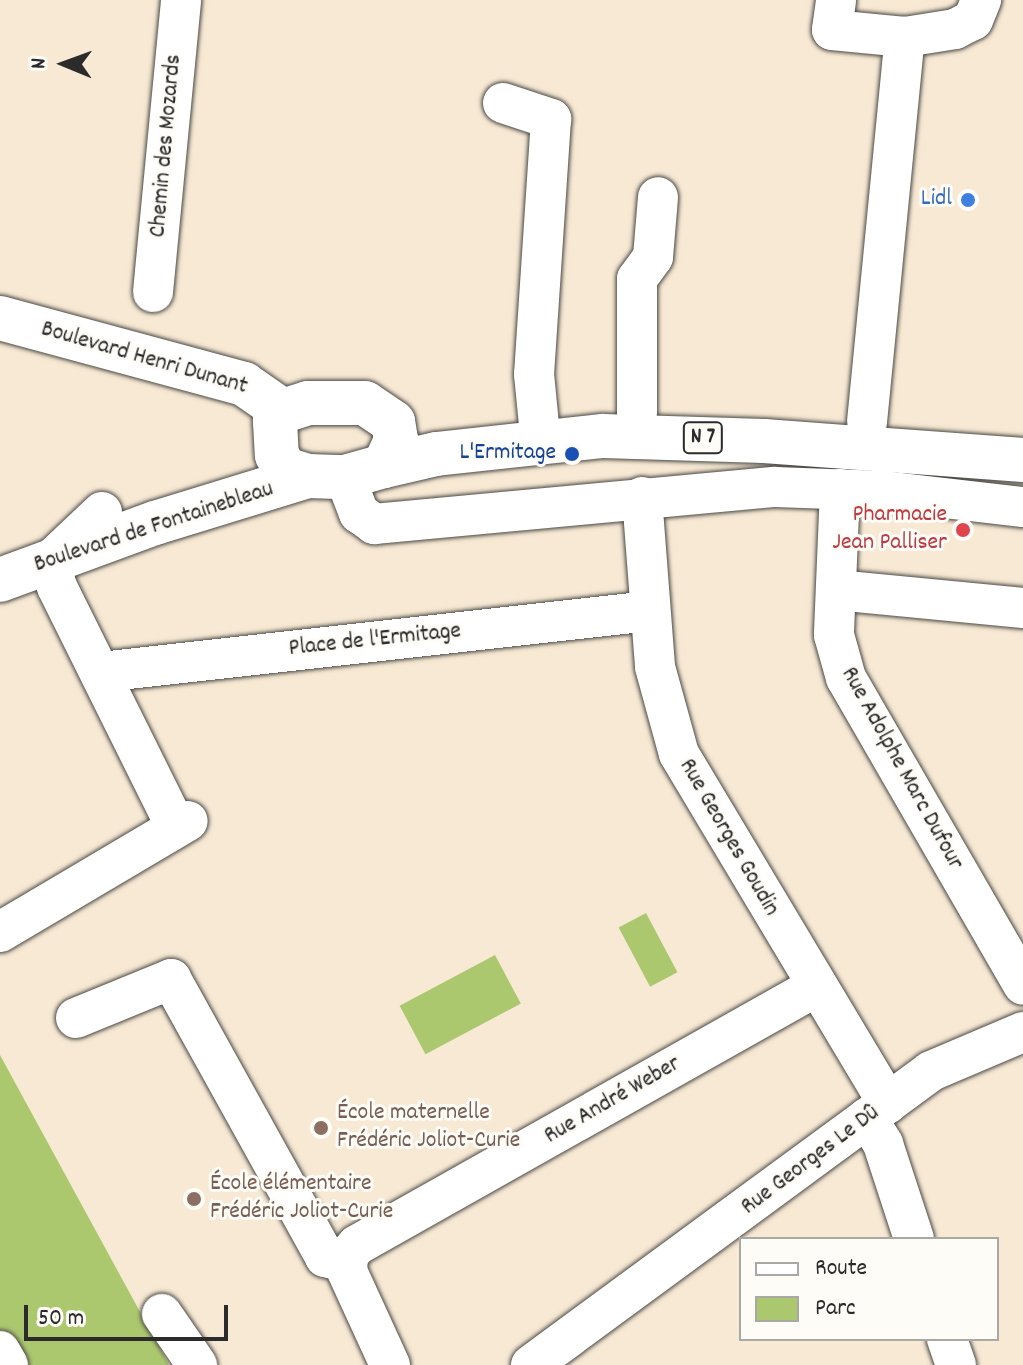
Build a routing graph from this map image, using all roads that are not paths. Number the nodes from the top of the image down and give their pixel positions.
1 (181, 0) edge
2 (981, 0) edge
3 (836, 1) edge
4 (905, 37) junction
5 (503, 103) dead end
6 (658, 197) dead end
7 (153, 292) dead end
8 (0, 318) edge
9 (283, 411) junction
10 (637, 413) junction
11 (393, 422) junction
12 (867, 422) junction
13 (539, 425) junction
14 (1023, 434) edge
15 (1023, 460) edge
16 (331, 472) junction
17 (840, 489) junction
18 (642, 497) junction
19 (1023, 507) edge
20 (102, 512) junction
21 (0, 551) edge
22 (50, 561) junction
23 (0, 580) edge
24 (836, 590) junction
25 (1023, 608) edge
26 (650, 611) junction
27 (101, 672) junction
28 (0, 932) edge
29 (1023, 985) edge
30 (817, 986) junction
31 (76, 1018) dead end
32 (1023, 1032) edge
33 (877, 1110) junction
34 (913, 1237) edge
35 (346, 1262) junction
36 (162, 1314) dead end
37 (948, 1341) edge
38 (0, 1351) edge
39 (8, 1365) edge
40 (197, 1365) edge
41 (390, 1365) edge
42 (531, 1365) edge
43 (956, 1365) edge

1 - 7 street, Chemin des Mozards
2 - 4 street
3 - 4 street
4 - 12 street
5 - 13 street
6 - 10 street
8 - 9 main road, Boulevard Henri Dunant
9 - 11 main road, N 7
9 - 16 main road
10 - 12 main road, N 7
10 - 13 main road, N 7
11 - 13 main road, N 7
11 - 16 main road
12 - 14 main road, N 7
15 - 16 main road, N 7
16 - 18 street
16 - 20 main road, Boulevard de Fontainebleau / N 7
16 - 22 main road, Boulevard de Fontainebleau / N 7
17 - 18 street
17 - 19 street
17 - 24 street, Rue Adolphe Marc Dufour
18 - 26 street, Rue Georges Goudin
20 - 21 main road, Boulevard de Fontainebleau / N 7
20 - 22 street
22 - 23 main road, Boulevard de Fontainebleau / N 7
22 - 27 street
24 - 25 street
24 - 29 street, Rue Adolphe Marc Dufour
26 - 27 street, Place de l'Ermitage
26 - 30 street, Rue Georges Goudin
27 - 28 street
30 - 33 street, Rue Georges Goudin
30 - 35 street, Rue André Weber
31 - 35 street
32 - 33 street, Rue Georges Le Dû
33 - 34 street, Rue Georges Goudin
33 - 42 street, Rue Georges Le Dû
35 - 41 street
36 - 40 street
37 - 43 street
38 - 39 street

